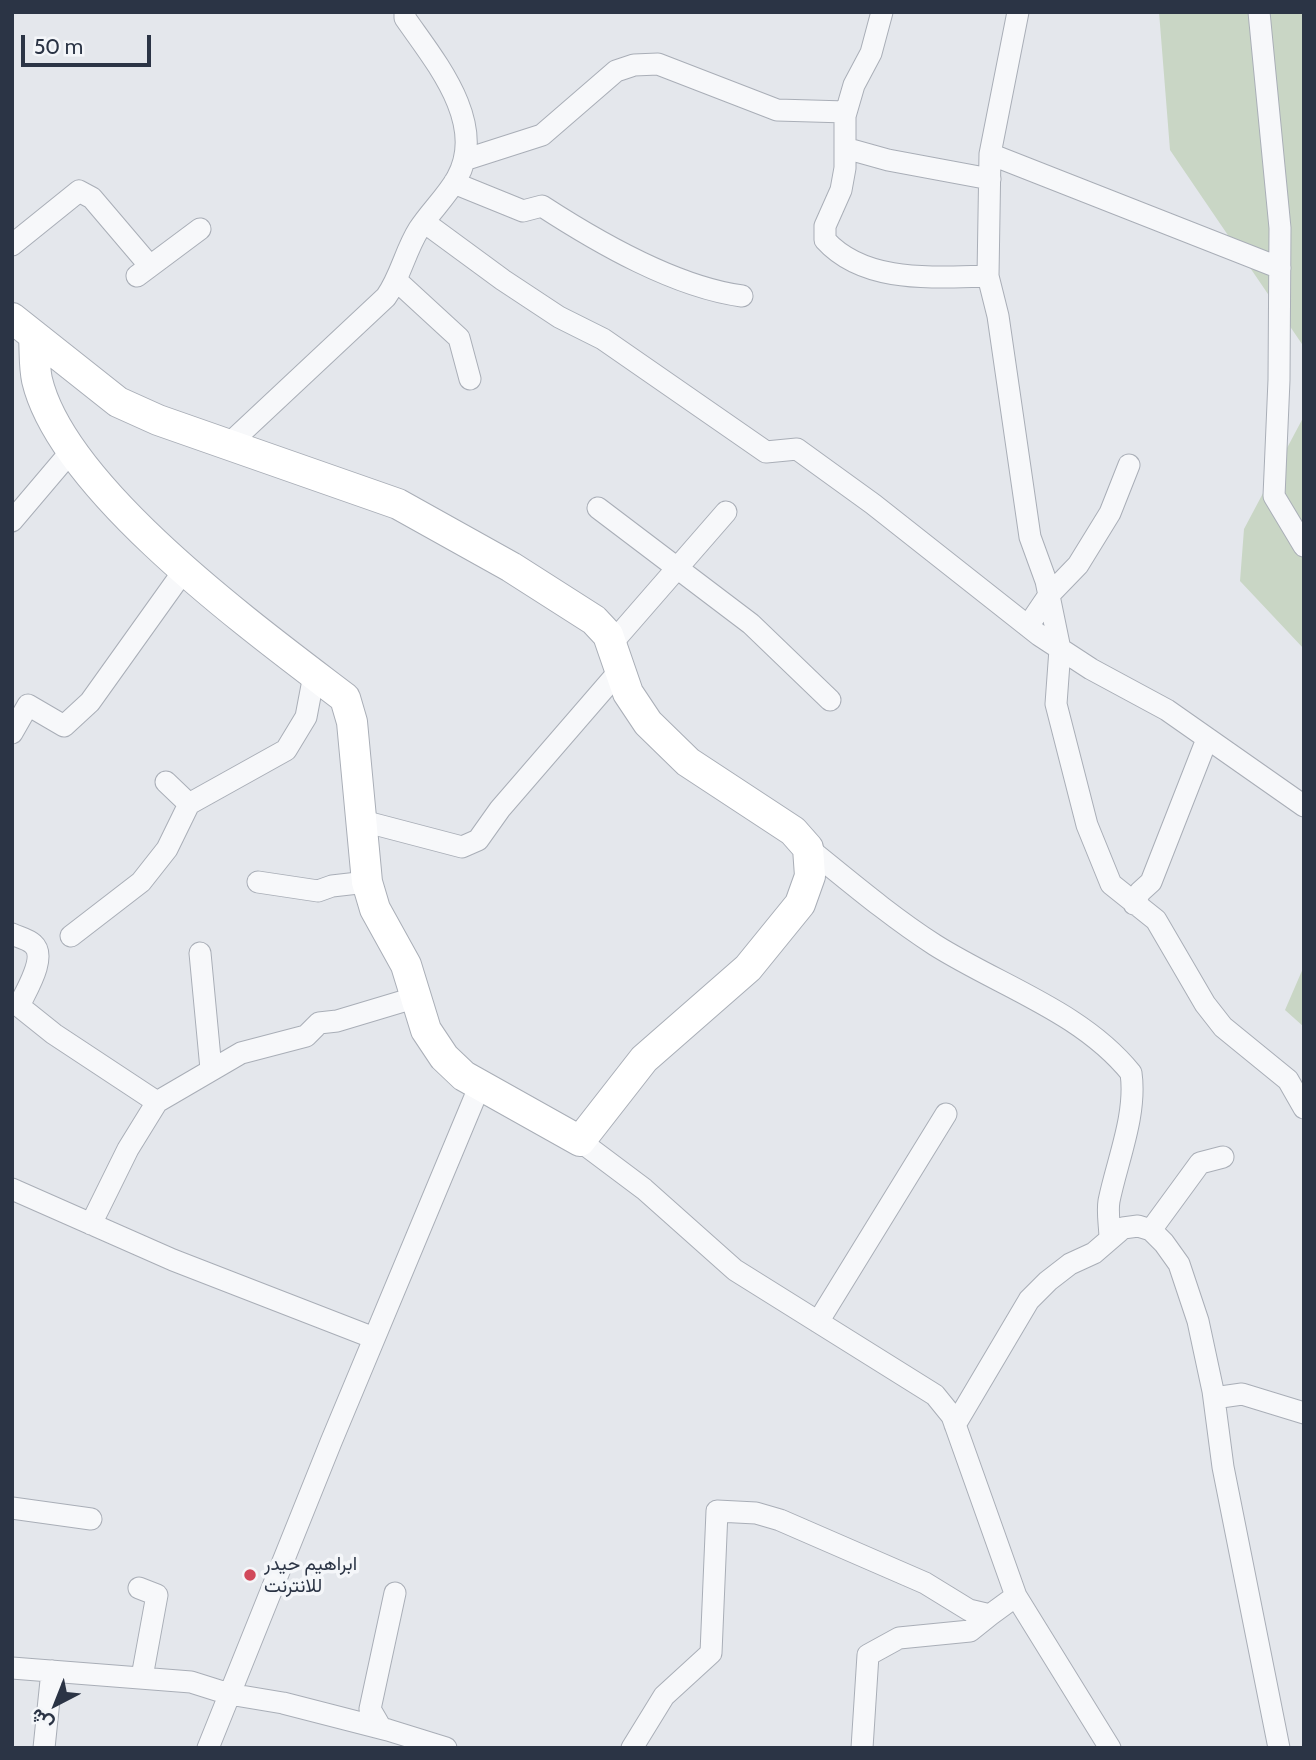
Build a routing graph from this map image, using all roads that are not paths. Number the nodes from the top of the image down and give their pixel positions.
1 (405, 12) edge
2 (882, 12) edge
3 (1018, 12) edge
4 (1259, 12) edge
5 (846, 112) junction
6 (845, 148) junction
7 (990, 154) junction
8 (464, 160) junction
9 (990, 179) junction
10 (454, 183) junction
11 (424, 222) junction
12 (200, 229) dead end
13 (12, 245) edge
14 (1280, 268) junction
15 (988, 276) junction
16 (397, 281) junction
17 (742, 296) dead end
18 (23, 327) edge
19 (470, 379) dead end
20 (229, 444) junction
21 (73, 449) junction
22 (1129, 466) dead end
23 (598, 508) dead end
24 (726, 512) dead end
25 (12, 521) edge
26 (1304, 546) edge
27 (678, 566) junction
28 (185, 569) junction
29 (1049, 595) junction
30 (1028, 626) junction
31 (1060, 649) junction
32 (616, 656) junction
33 (314, 675) junction
34 (830, 700) dead end
35 (12, 733) edge
36 (1207, 739) junction
37 (166, 782) dead end
38 (189, 804) junction
39 (1304, 806) edge
40 (359, 820) junction
41 (808, 848) junction
42 (258, 882) dead end
43 (367, 882) junction
44 (1135, 904) junction
45 (12, 934) edge
46 (71, 936) dead end
47 (200, 953) dead end
48 (417, 997) junction
49 (15, 1013) edge
50 (211, 1069) junction
51 (1296, 1073) edge
52 (480, 1085) junction
53 (156, 1102) junction
54 (1304, 1108) edge
55 (946, 1114) dead end
56 (580, 1141) junction
57 (1223, 1157) dead end
58 (12, 1189) edge
59 (92, 1224) junction
60 (1151, 1230) junction
61 (1110, 1239) junction
62 (818, 1322) junction
63 (374, 1338) junction
64 (1214, 1398) junction
65 (1304, 1413) edge
66 (955, 1425) junction
67 (12, 1508) edge
68 (91, 1519) dead end
69 (138, 1588) dead end
70 (395, 1593) dead end
71 (1016, 1596) junction
72 (990, 1615) junction
73 (12, 1668) edge
74 (52, 1671) junction
75 (142, 1677) junction
76 (229, 1694) junction
77 (381, 1728) junction
78 (438, 1746) edge
79 (44, 1748) edge
80 (208, 1748) edge
81 (632, 1748) edge
82 (862, 1748) edge
83 (1110, 1748) edge
84 (1279, 1748) edge

1 - 8 street
2 - 5 street
3 - 7 street
4 - 14 street
5 - 6 street
5 - 8 street
6 - 9 street
6 - 15 street
7 - 9 street
7 - 14 street
8 - 10 street
9 - 15 street
10 - 11 street
10 - 17 street
11 - 16 street
11 - 30 street
12 - 13 street
14 - 26 street
15 - 29 street
16 - 19 street
16 - 20 street
18 - 20 street
18 - 21 street
20 - 32 street
21 - 25 street
21 - 28 street
22 - 29 street
23 - 27 street
24 - 27 street
27 - 32 street
27 - 34 street
28 - 33 street
28 - 35 street
29 - 30 street
29 - 31 street
30 - 31 street
31 - 36 street
31 - 44 street
32 - 40 street
32 - 41 street
33 - 38 street
33 - 40 street
36 - 39 street
36 - 44 street
37 - 38 street
38 - 46 street
40 - 43 street
41 - 56 street
41 - 61 street
42 - 43 street
43 - 48 street
44 - 51 street
45 - 49 street
47 - 50 street
48 - 50 street
48 - 52 street
49 - 53 street
50 - 53 street
51 - 54 street
52 - 56 street
52 - 63 street
53 - 59 street
55 - 62 street
56 - 62 street
57 - 60 street
58 - 59 street
59 - 63 street
60 - 61 street
60 - 64 street
61 - 66 street
62 - 66 street
63 - 76 street
64 - 65 street
64 - 84 street
66 - 71 street
67 - 68 street
69 - 75 street
70 - 77 street
71 - 72 street
71 - 83 street
72 - 81 street
72 - 82 street
73 - 74 street
74 - 75 street
74 - 79 street
75 - 76 street
76 - 77 street
76 - 80 street
77 - 78 street

